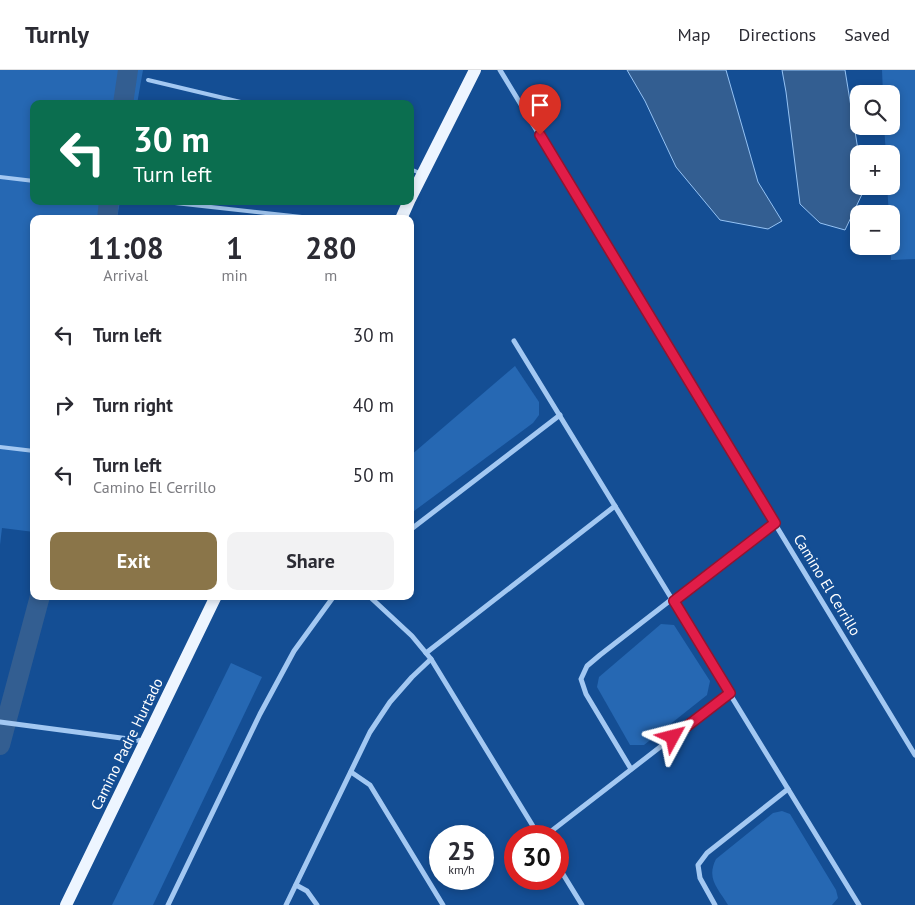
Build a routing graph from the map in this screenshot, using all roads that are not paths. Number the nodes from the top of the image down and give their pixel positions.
1 (475, 70) edge
2 (500, 70) edge
3 (148, 80) dead end
4 (232, 100) edge
5 (414, 171) edge
6 (422, 174) junction
7 (0, 177) edge
8 (30, 181) edge
9 (414, 191) edge
10 (193, 205) edge
11 (284, 215) edge
12 (514, 341) dead end
13 (560, 415) junction
14 (0, 447) edge
15 (30, 451) edge
16 (615, 506) junction
17 (775, 523) junction
18 (414, 527) edge
19 (214, 600) edge
20 (331, 600) edge
21 (373, 600) edge
22 (673, 600) junction
23 (426, 653) junction
24 (431, 659) junction
25 (730, 693) junction
26 (0, 722) edge
27 (147, 741) junction
28 (915, 755) edge
29 (631, 770) junction
30 (350, 772) junction
31 (788, 789) junction
32 (532, 825) edge
33 (558, 825) edge
34 (569, 884) edge
35 (296, 885) junction
36 (858, 904) edge
37 (66, 905) edge
38 (168, 905) edge
39 (286, 905) edge
40 (317, 905) edge
41 (443, 905) edge
42 (582, 905) edge
43 (714, 905) edge

1 - 6 main road
2 - 17 street, Camino El Cerrillo
3 - 4 lane
5 - 6 lane
6 - 9 main road
7 - 8 lane
10 - 11 lane
12 - 13 street
13 - 16 street
13 - 18 street
14 - 15 lane
16 - 22 street
16 - 23 street
17 - 22 street
17 - 28 street, Camino El Cerrillo
19 - 27 main road, Camino Padre Hurtado
20 - 38 street
21 - 23 street
22 - 25 street
22 - 29 street
23 - 24 street
24 - 30 street
24 - 32 street
25 - 29 street
25 - 31 street
26 - 27 street
27 - 37 main road, Camino Padre Hurtado
29 - 33 street
30 - 35 street
30 - 41 street
31 - 36 street
31 - 43 street
34 - 42 street
35 - 39 street
35 - 40 street

